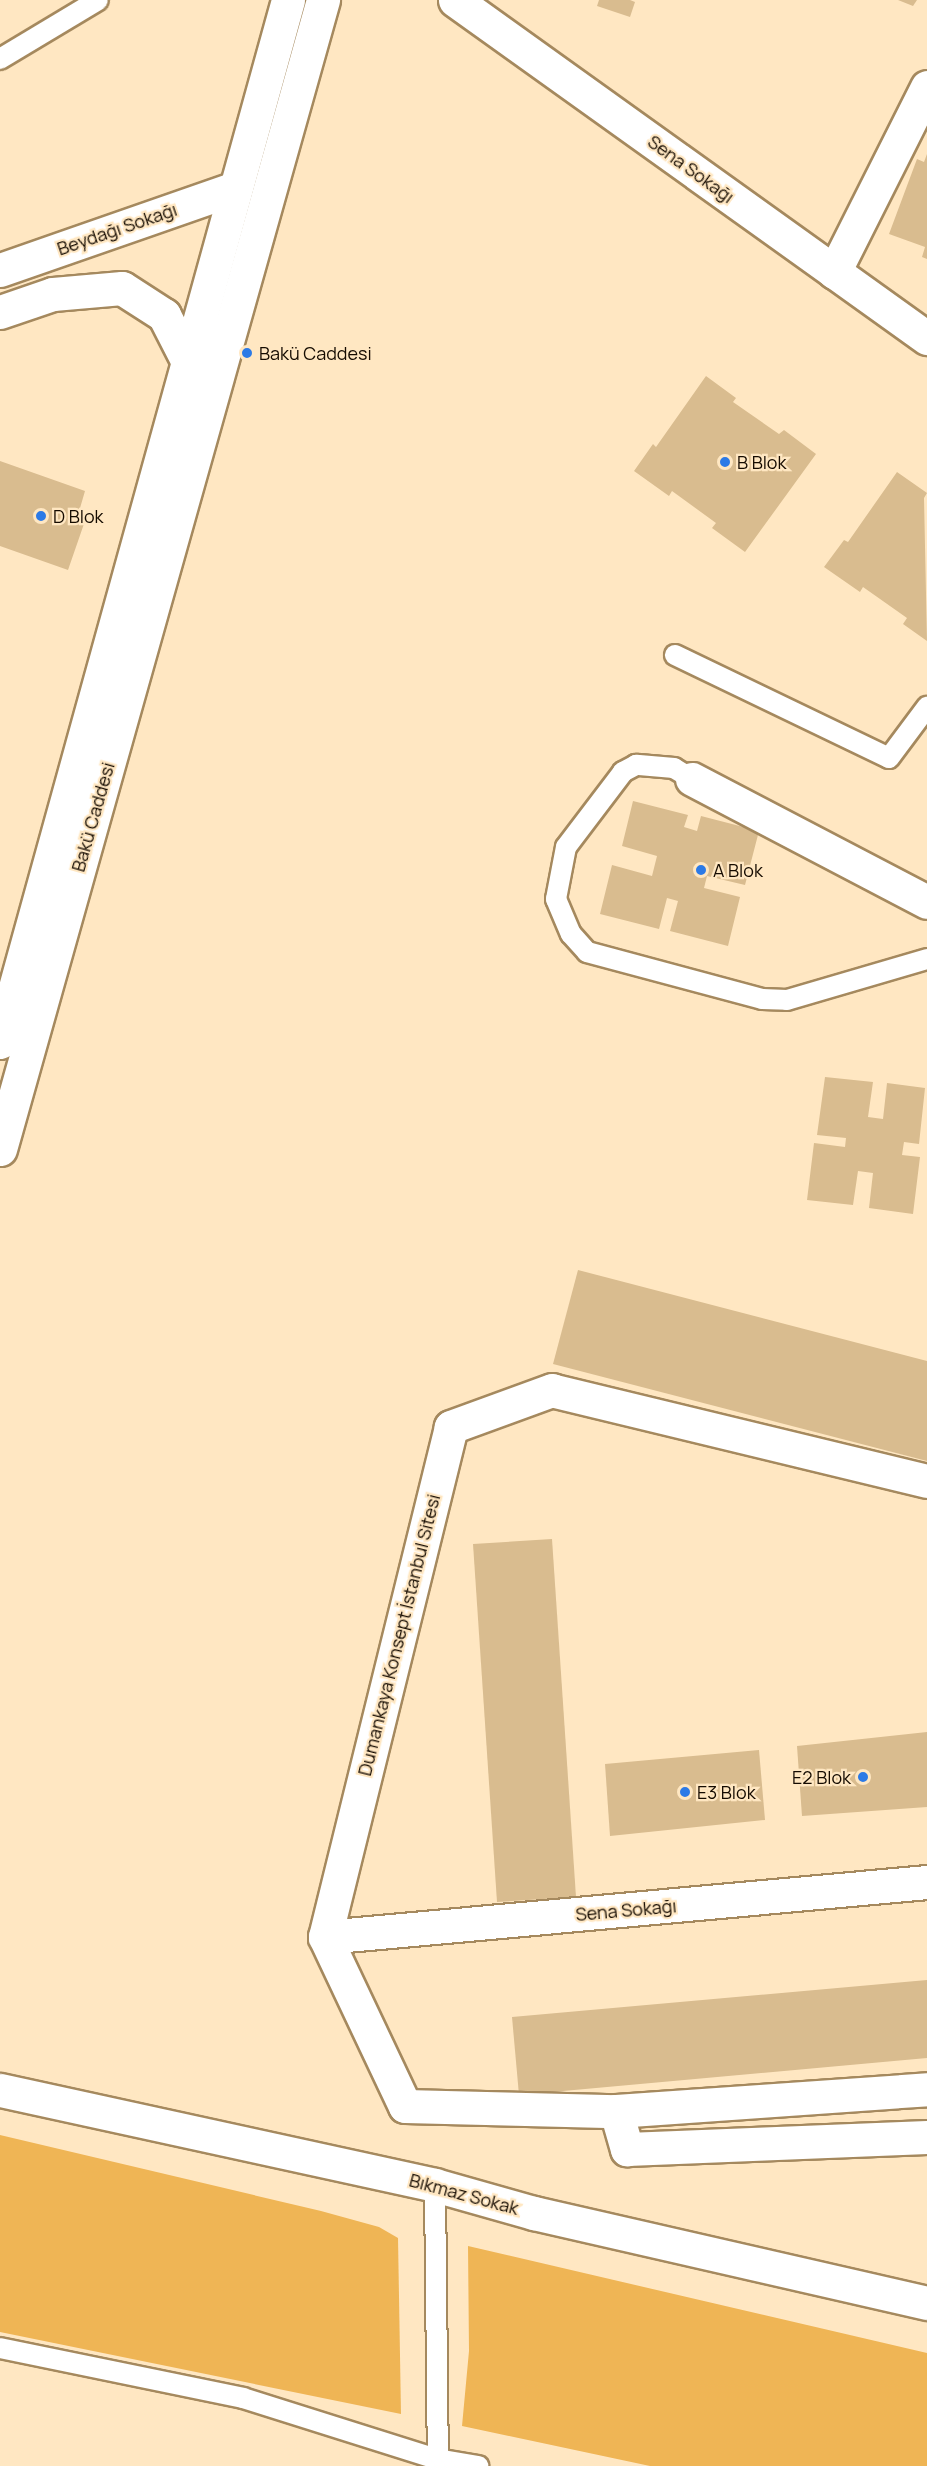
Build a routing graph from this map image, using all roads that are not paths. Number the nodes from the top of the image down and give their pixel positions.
1 (98, 0) edge
2 (288, 0) edge
3 (323, 0) edge
4 (454, 0) edge
5 (0, 59) edge
6 (927, 87) edge
7 (235, 188) junction
8 (0, 270) edge
9 (834, 272) junction
10 (0, 312) edge
11 (927, 338) edge
12 (186, 358) junction
13 (675, 655) dead end
14 (927, 707) edge
15 (692, 779) joint
16 (927, 902) edge
17 (927, 959) edge
18 (0, 1042) edge
19 (0, 1149) edge
20 (927, 1481) edge
21 (927, 1882) edge
22 (325, 1937) junction
23 (927, 2089) edge
24 (0, 2090) edge
25 (616, 2111) junction
26 (927, 2137) edge
27 (435, 2186) junction
28 (927, 2303) edge
29 (0, 2348) edge
30 (437, 2462) edge
31 (478, 2466) edge

1 - 5 lane
2 - 7 street, Bakü Caddesi
3 - 19 street, Bakü Caddesi
4 - 9 street, Sena Sokağı
6 - 9 street
7 - 8 street, Beydağı Sokağı
7 - 12 street, Bakü Caddesi
9 - 11 street, Sena Sokağı
10 - 12 street
12 - 18 street, Bakü Caddesi
13 - 14 lane
15 - 16 street
15 - 17 lane
20 - 22 street, Dumankaya Konsept İstanbul Sitesi
21 - 22 street, Sena Sokağı
22 - 25 street
23 - 25 street
24 - 27 street, Bıkmaz Sokak
25 - 26 street
27 - 28 street, Bıkmaz Sokak
27 - 30 lane
29 - 30 lane
30 - 31 lane

